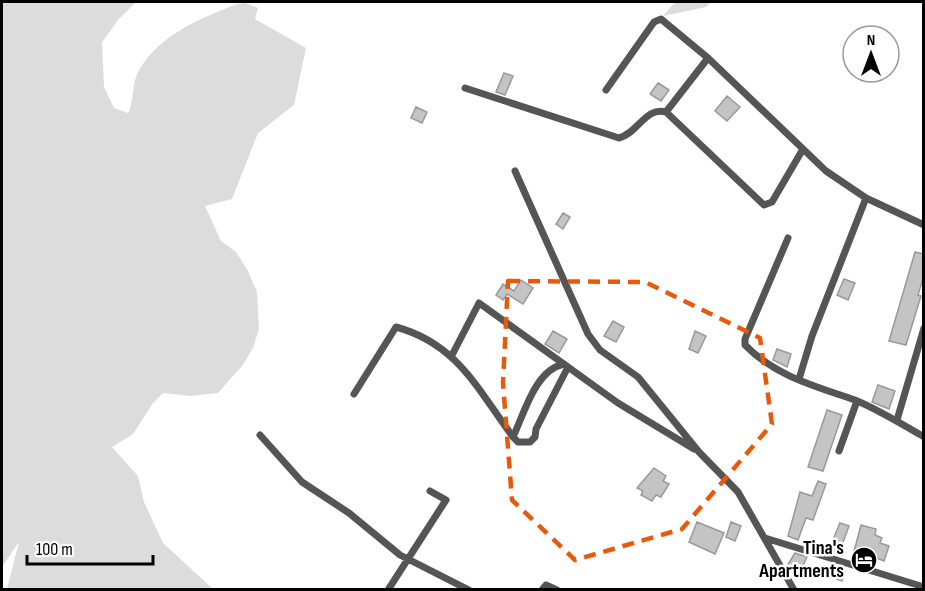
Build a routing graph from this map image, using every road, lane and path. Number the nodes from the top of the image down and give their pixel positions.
1 (708, 58) junction
2 (465, 88) dead end
3 (606, 90) dead end
4 (666, 112) junction
5 (803, 149) junction
6 (515, 171) dead end
7 (866, 198) junction
8 (924, 225) edge
9 (788, 238) dead end
10 (924, 328) edge
11 (451, 357) junction
12 (566, 365) junction
13 (799, 379) junction
14 (354, 394) dead end
15 (857, 401) junction
16 (897, 420) junction
17 (260, 435) dead end
18 (513, 437) junction
19 (924, 437) edge
20 (839, 451) dead end
21 (699, 452) junction
22 (430, 491) dead end
23 (765, 538) junction
24 (408, 560) junction
25 (924, 587) edge
26 (388, 590) edge
27 (470, 590) edge
28 (542, 590) edge
29 (557, 590) edge
30 (794, 590) edge

1 - 3 street
1 - 4 street
1 - 5 street
2 - 4 street
4 - 5 street
5 - 7 street
6 - 21 street
7 - 8 street
7 - 13 street
9 - 13 street
10 - 16 street
11 - 12 street
11 - 14 street
11 - 18 street
12 - 18 street
12 - 18 street
12 - 21 street
13 - 15 street
15 - 16 street
15 - 20 street
16 - 19 street
17 - 24 street
21 - 23 street
22 - 24 street
23 - 25 street
23 - 30 street
24 - 26 street
24 - 27 street
28 - 29 street

